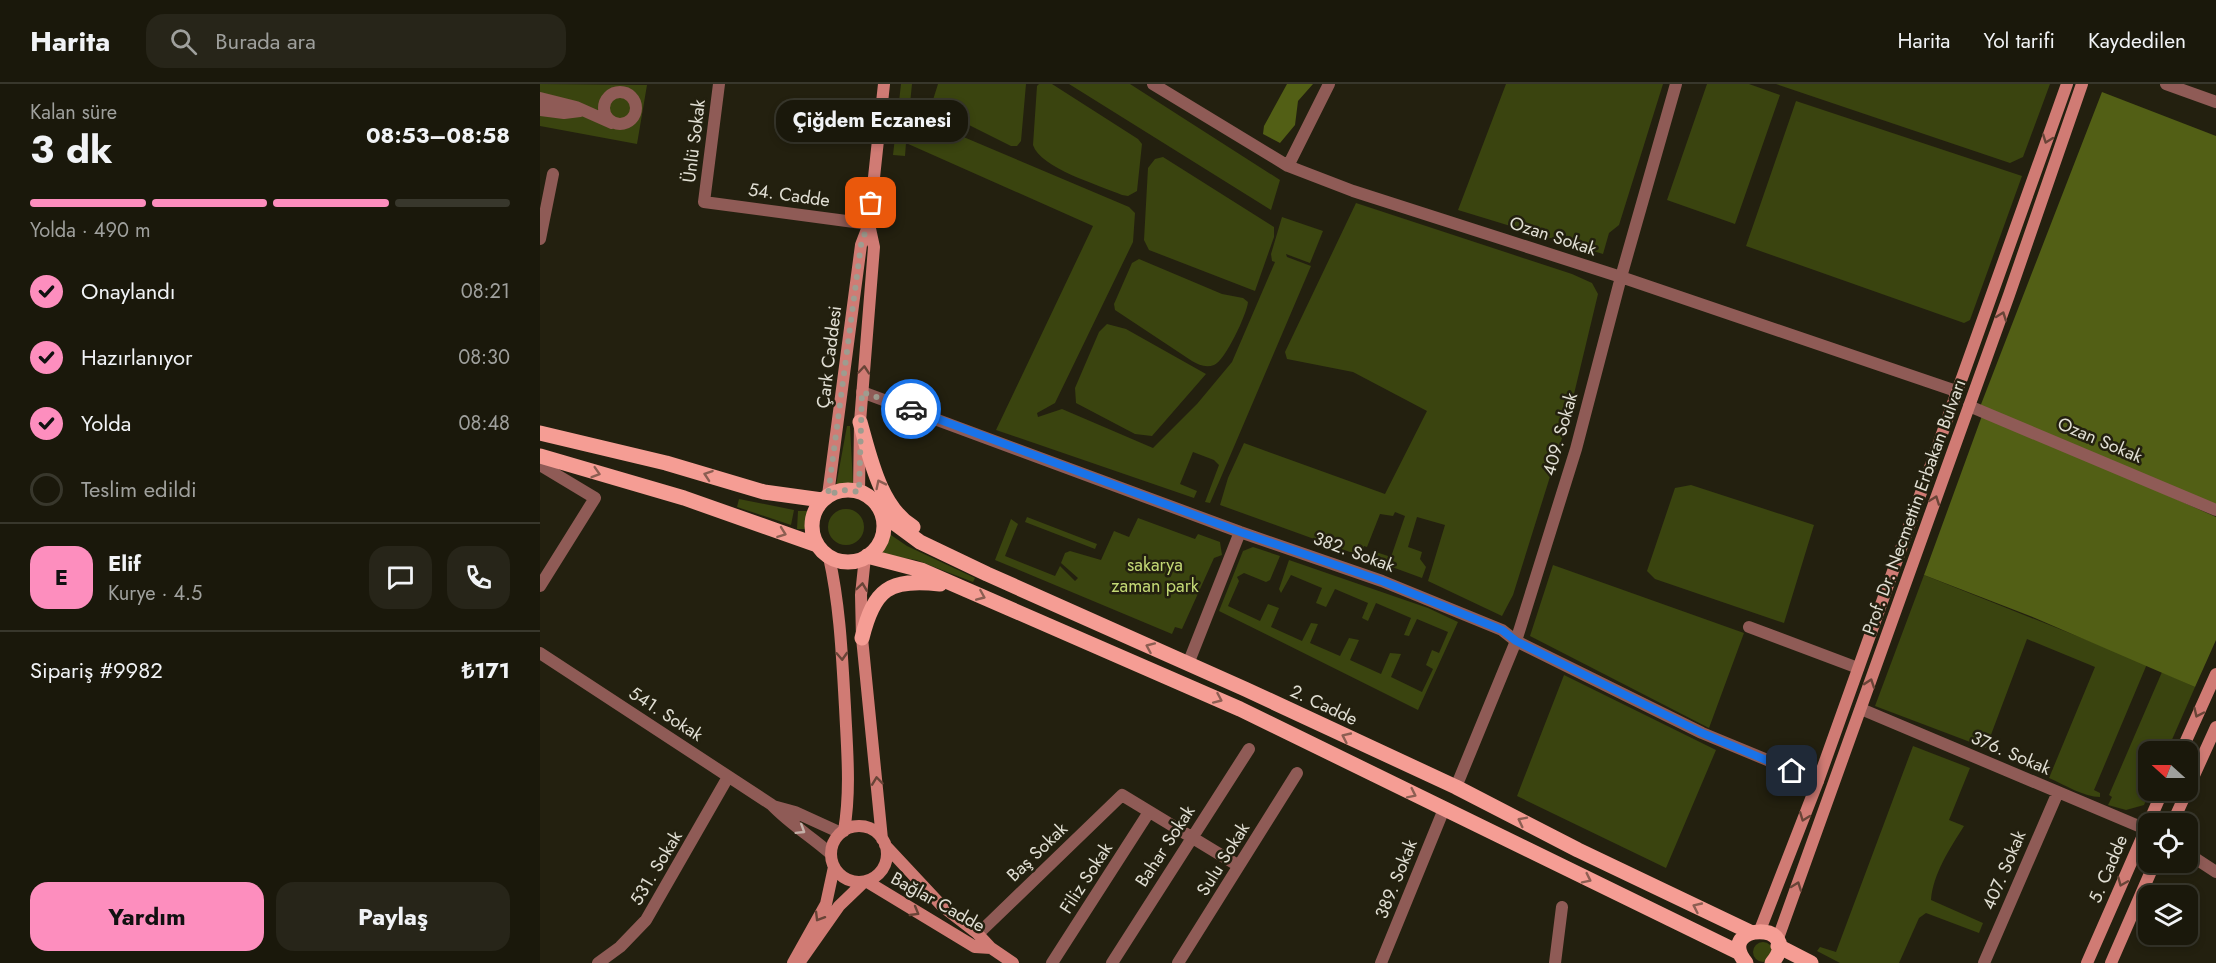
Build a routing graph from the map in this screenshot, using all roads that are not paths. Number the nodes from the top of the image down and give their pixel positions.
1 (719, 84) edge
2 (884, 84) edge
3 (1154, 84) edge
4 (1329, 84) edge
5 (1676, 84) edge
6 (2067, 84) edge
7 (2082, 84) edge
8 (2166, 84) edge
9 (540, 98) edge
10 (2216, 102) edge
11 (540, 110) edge
12 (581, 110) junction
13 (614, 123) dead end
14 (1288, 166) junction
15 (553, 174) dead end
16 (704, 202) joint
17 (868, 224) junction
18 (540, 239) edge
19 (1621, 277) junction
20 (862, 392) junction
21 (1956, 392) junction
22 (1969, 406) junction
23 (860, 422) junction
24 (540, 433) edge
25 (540, 456) edge
26 (540, 465) edge
27 (859, 492) junction
28 (825, 498) junction
29 (2216, 510) edge
30 (882, 513) junction
31 (1240, 532) junction
32 (817, 545) junction
33 (829, 557) junction
34 (866, 557) junction
35 (987, 574) junction
36 (956, 585) junction
37 (540, 586) edge
38 (1749, 627) dead end
39 (862, 638) junction
40 (1516, 641) junction
41 (540, 653) edge
42 (1188, 664) junction
43 (1858, 668) junction
44 (2216, 674) edge
45 (1861, 709) junction
46 (2216, 727) edge
47 (2186, 741) edge
48 (1249, 749) dead end
49 (1297, 773) dead end
50 (729, 777) junction
51 (1818, 781) junction
52 (1456, 788) junction
53 (2058, 792) junction
54 (772, 806) junction
55 (1444, 809) junction
56 (1149, 812) junction
57 (2177, 813) edge
58 (2138, 825) edge
59 (843, 832) junction
60 (1192, 838) junction
61 (883, 842) junction
62 (2138, 849) edge
63 (831, 854) junction
64 (2198, 860) edge
65 (1239, 866) junction
66 (834, 867) junction
67 (2216, 872) edge
68 (2150, 873) edge
69 (865, 881) junction
70 (1562, 907) dead end
71 (1755, 931) junction
72 (978, 934) junction
73 (1777, 944) junction
74 (991, 948) junction
75 (1743, 958) edge
76 (598, 963) edge
77 (794, 963) edge
78 (799, 963) edge
79 (1013, 963) edge
80 (1052, 963) edge
81 (1112, 963) edge
82 (1178, 963) edge
83 (1381, 963) edge
84 (1555, 963) edge
85 (1772, 963) edge
86 (1811, 963) edge
87 (1984, 963) edge
88 (2087, 963) edge
89 (2110, 963) edge

1 - 16 street, Ünlü Sokak
2 - 17 main road, Çark Caddesi
3 - 14 street, Ozan Sokak
4 - 14 street
5 - 19 street, 409. Sokak
6 -> 21 main road, Prof. Dr. Necmettin Erbakan Bulvarı
22 -> 7 main road, Prof. Dr. Necmettin Erbakan Bulvarı
8 - 10 street
9 - 12 street
11 - 12 street
12 - 13 street
14 - 19 street, Ozan Sokak
15 - 18 street
16 - 17 street, 54. Cadde
20 -> 17 main road, Çark Caddesi
17 - 28 main road, Çark Caddesi
19 - 21 street, Ozan Sokak
19 - 40 street, 409. Sokak
20 - 23 main road, Çark Caddesi
20 - 31 street, 382. Sokak
21 - 43 main road, Prof. Dr. Necmettin Erbakan Bulvarı
22 - 29 street, Ozan Sokak
45 -> 22 main road, Prof. Dr. Necmettin Erbakan Bulvarı
23 - 27 main road, Çark Caddesi
35 -> 23 main road
28 -> 24 main road
25 -> 32 main road
26 - 37 street
27 - 28 main road
27 - 30 main road
28 - 32 main road
30 - 34 main road
30 - 35 main road, 2. Cadde
31 - 40 street, 382. Sokak
31 - 42 street
32 - 33 main road
33 - 34 main road
33 -> 59 main road
34 - 36 main road
39 -> 34 main road
42 -> 35 main road, 2. Cadde
36 - 39 main road
36 -> 55 main road
38 - 43 street
61 -> 39 main road
40 - 51 street, 382. Sokak
40 - 52 street, 409. Sokak
41 - 50 street, 541. Sokak
52 -> 42 main road, 2. Cadde
43 - 51 main road, Prof. Dr. Necmettin Erbakan Bulvarı
44 -> 47 main road
45 - 53 street, 376. Sokak
73 -> 45 main road, Prof. Dr. Necmettin Erbakan Bulvarı
46 - 57 main road
48 - 60 street, Bahar Sokak
49 - 65 street, Sulu Sokak
50 - 54 street, 541. Sokak
50 - 76 street, 531. Sokak
51 -> 71 main road, Prof. Dr. Necmettin Erbakan Bulvarı
71 -> 52 main road, 2. Cadde
53 - 58 street, 376. Sokak
53 - 87 street, 407. Sokak
54 - 59 street
54 -> 63 street
55 -> 75 main road
55 - 83 street, 389. Sokak
56 - 60 street
56 - 72 street, Baş Sokak
56 - 80 street, Filiz Sokak
59 - 61 main road
59 - 63 main road
60 - 65 street
60 - 81 street, Bahar Sokak
61 - 69 main road
61 - 72 main road, Bağlar Cadde
62 -> 88 main road, 5. Cadde
63 - 66 main road
64 - 67 street
65 - 82 street, Sulu Sokak
66 - 69 main road
66 -> 77 main road
68 - 89 main road
69 -> 74 main road, Bağlar Cadde
69 - 78 main road
70 - 84 street
71 - 73 main road, 2. Cadde
71 - 75 main road
72 - 74 main road, Bağlar Cadde
73 - 85 main road
73 - 86 main road, 2. Cadde
74 - 79 main road

